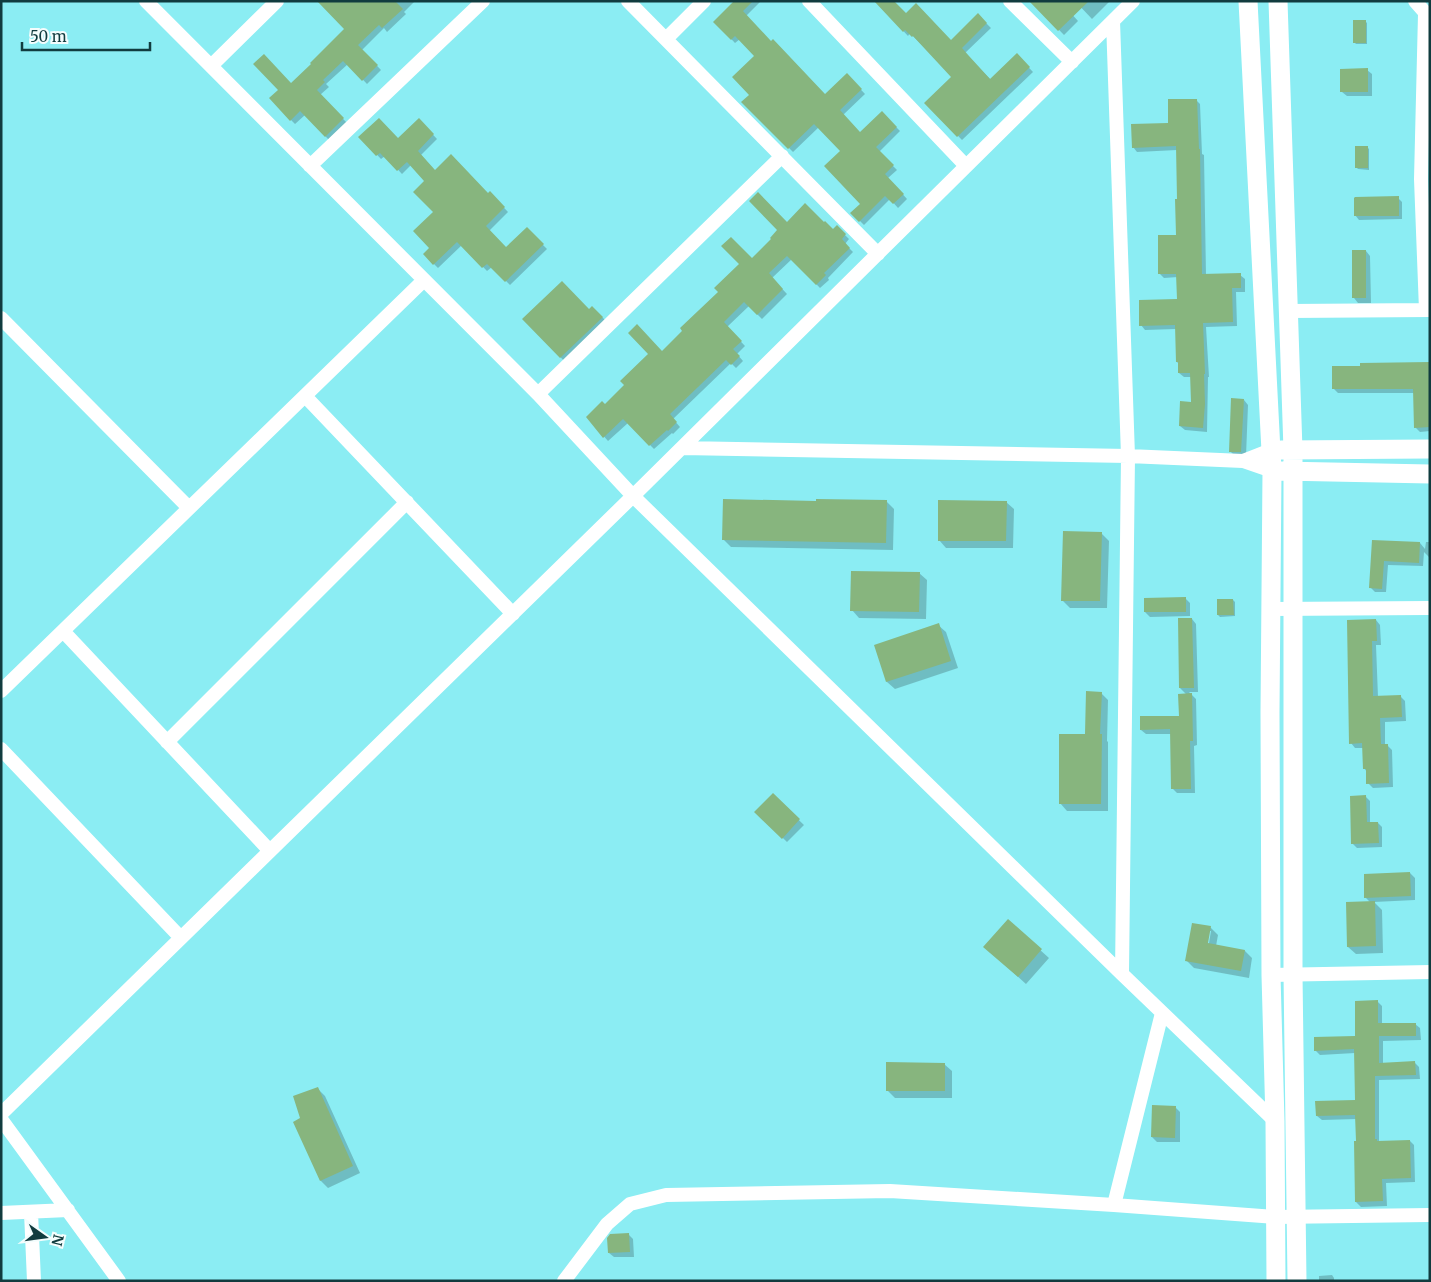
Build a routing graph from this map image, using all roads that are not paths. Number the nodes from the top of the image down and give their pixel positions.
1 (146, 1) edge
2 (277, 1) edge
3 (483, 1) edge
4 (628, 1) edge
5 (704, 1) edge
6 (809, 1) edge
7 (1010, 1) edge
8 (1133, 1) edge
9 (1248, 1) edge
10 (1278, 1) edge
11 (1415, 1) edge
12 (1427, 16) edge
13 (1113, 21) junction
14 (666, 39) junction
15 (1072, 62) junction
16 (211, 66) junction
17 (782, 156) junction
18 (310, 166) junction
19 (966, 166) junction
20 (1425, 184) edge
21 (878, 254) junction
22 (424, 280) junction
23 (1428, 310) edge
24 (1289, 311) junction
25 (1, 318) edge
26 (538, 394) junction
27 (305, 396) junction
28 (682, 448) junction
29 (1430, 449) edge
30 (1272, 450) junction
31 (1294, 450) junction
32 (1128, 456) junction
33 (1243, 461) junction
34 (1272, 471) junction
35 (1294, 471) junction
36 (1430, 474) edge
37 (633, 496) junction
38 (407, 502) junction
39 (189, 508) junction
40 (1294, 608) junction
41 (1430, 608) edge
42 (1271, 609) junction
43 (513, 614) junction
44 (63, 631) junction
45 (1, 691) edge
46 (167, 742) junction
47 (1, 749) edge
48 (270, 851) junction
49 (181, 938) junction
50 (1430, 972) edge
51 (1122, 974) junction
52 (1293, 974) junction
53 (1271, 975) junction
54 (1162, 1013) junction
55 (1, 1114) edge
56 (1, 1119) edge
57 (1275, 1121) junction
58 (1114, 1205) junction
59 (68, 1210) junction
60 (31, 1212) junction
61 (1, 1214) edge
62 (1430, 1215) edge
63 (1275, 1217) junction
64 (1297, 1217) junction
65 (34, 1281) edge
66 (119, 1281) edge
67 (564, 1281) edge
68 (1276, 1281) edge
69 (1298, 1281) edge

1 - 16 street
2 - 16 street
3 - 18 street
4 - 14 street
5 - 14 street
6 - 19 street
7 - 15 street
8 - 13 street
9 - 30 main road
10 - 24 main road
11 - 12 street
12 - 20 street
13 - 15 street
13 - 32 street
14 - 17 street
15 - 19 street
16 - 18 street
17 - 21 street
17 - 26 street
18 - 22 street
19 - 21 street
20 - 23 street
21 - 28 street
22 - 26 street
22 - 27 street
23 - 24 street
24 - 31 main road
25 - 39 street
26 - 37 street
27 - 38 street
27 - 39 street
28 - 32 street
28 - 37 street
29 - 31 main road
30 - 31 main road
30 - 33 street
30 - 34 main road
31 - 35 main road
32 - 33 street
32 - 51 street
33 - 34 street
34 - 35 main road
34 - 42 main road
35 - 36 main road
35 - 40 main road
37 - 43 street
37 - 51 street
38 - 43 street
38 - 46 street
39 - 44 street
40 - 41 street
40 - 42 street
40 - 52 main road
42 - 53 main road
43 - 48 street
44 - 45 street
44 - 46 street
46 - 48 street
47 - 49 street
48 - 49 street
49 - 55 street
50 - 52 street
51 - 54 street
52 - 53 street
52 - 64 main road
53 - 57 main road
54 - 57 street
54 - 58 street
56 - 59 street
57 - 63 main road
58 - 63 street
58 - 67 street
59 - 60 street
59 - 66 street
60 - 61 street
60 - 65 street
62 - 64 street
63 - 64 street
63 - 68 main road
64 - 69 main road

